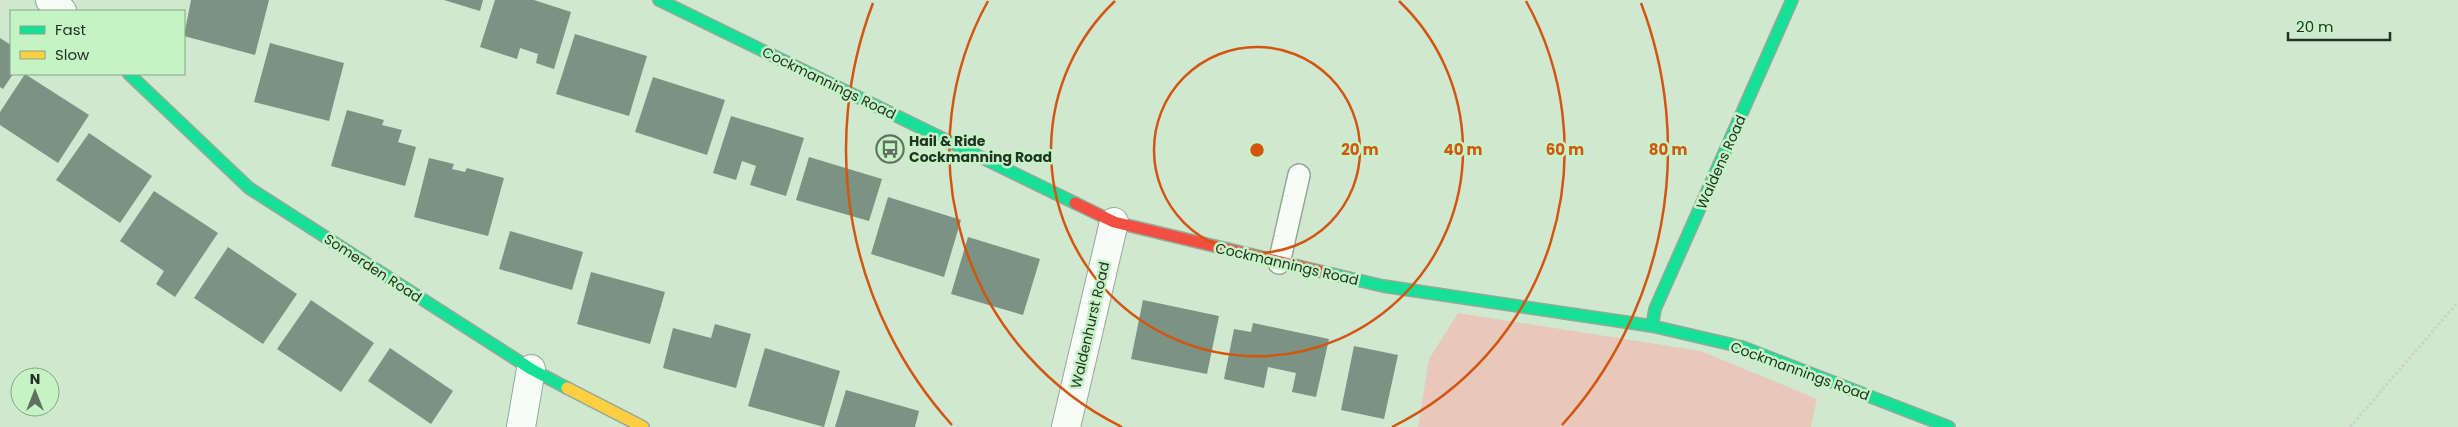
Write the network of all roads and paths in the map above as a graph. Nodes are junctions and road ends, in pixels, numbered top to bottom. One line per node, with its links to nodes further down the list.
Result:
1 (50, 0): 4 (street)
2 (659, 0): 7 (street, Cockmannings Road)
3 (1792, 0): 10 (street, Waldens Road)
4 (61, 10)
5 (130, 75): 11 (street, Somerden Road)
6 (1299, 175): 8 (lane)
7 (1114, 222): 8 (street, Cockmannings Road); 14 (street, Waldenhurst Road)
8 (1279, 263): 10 (street, Cockmannings Road)
9 (2458, 302): 16 (path)
10 (1652, 326): 15 (street, Cockmannings Road)
11 (531, 369): 12 (street); 13 (street, Somerden Road)
12 (521, 427)
13 (643, 427)
14 (1066, 427)
15 (1949, 427)
16 (2350, 427)

